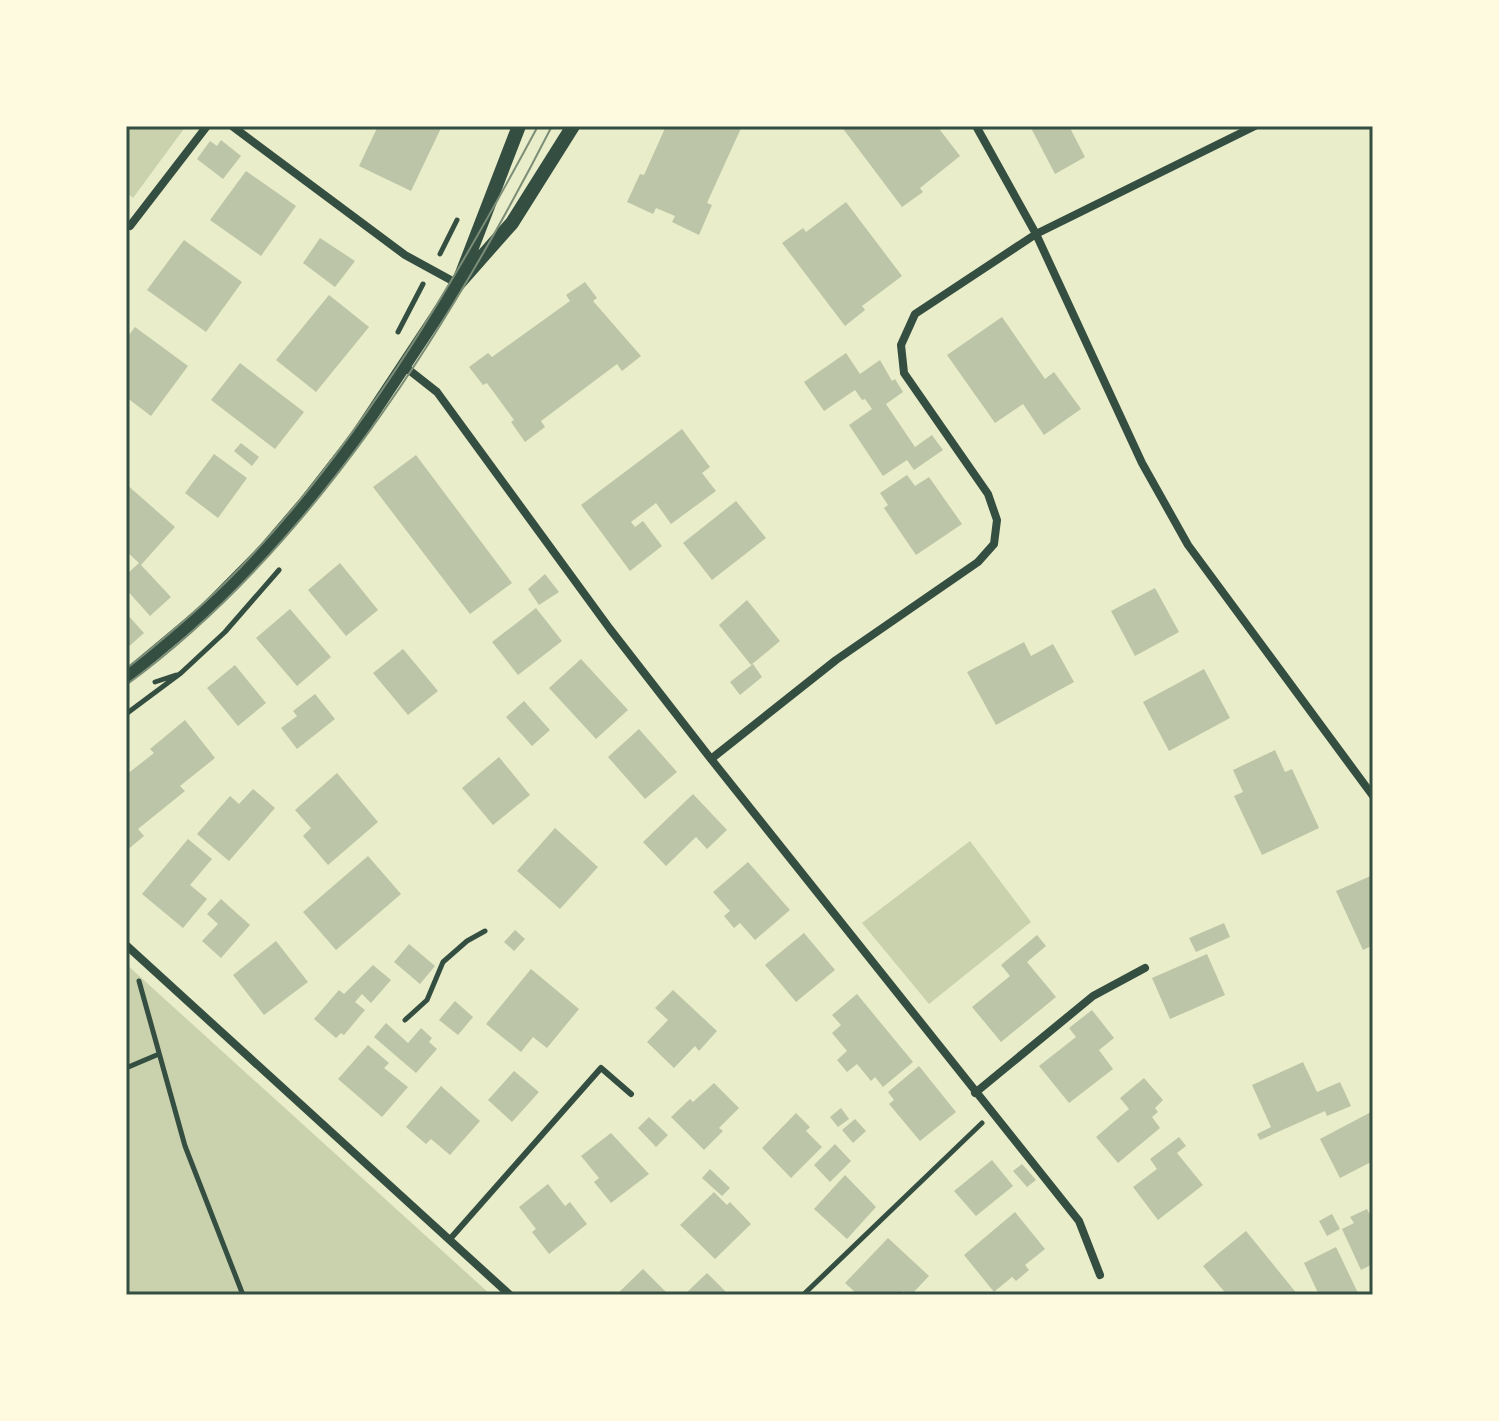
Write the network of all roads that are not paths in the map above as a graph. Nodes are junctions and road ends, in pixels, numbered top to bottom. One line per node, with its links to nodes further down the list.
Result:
1 (207, 126): 7 (street)
2 (232, 126): 9 (street)
3 (519, 126): 9 (street)
4 (573, 126): 9 (street)
5 (976, 126): 8 (street)
6 (1255, 126): 8 (street)
7 (126, 223)
8 (1036, 234): 12 (street); 13 (street)
9 (458, 284): 10 (street)
10 (404, 366): 11 (street); 12 (street)
11 (126, 677)
12 (711, 759): 16 (street)
13 (1373, 796)
14 (126, 945): 18 (street)
15 (1145, 968): 16 (street)
16 (975, 1093): 19 (street)
17 (631, 1094): 18 (lane)
18 (450, 1239): 20 (street)
19 (1100, 1275)
20 (510, 1295)

